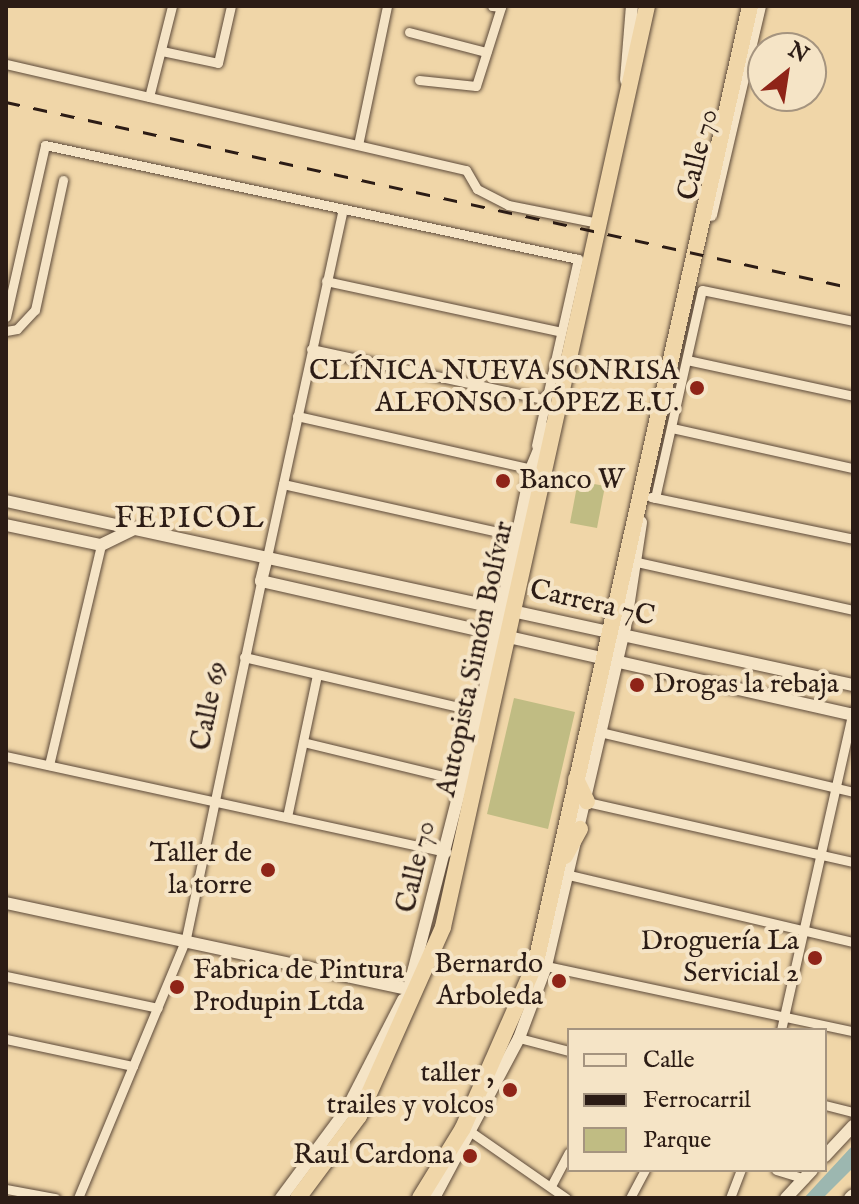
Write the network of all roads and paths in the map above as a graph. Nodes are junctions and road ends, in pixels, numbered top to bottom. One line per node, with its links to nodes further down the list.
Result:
1 (172, 6): 10 (street)
2 (231, 6): 10 (street)
3 (387, 6): 16 (street)
4 (492, 6): 11 (street)
5 (632, 6): 14 (street)
6 (647, 6): 14 (highway, Autopista Simón Bolívar)
7 (750, 6): 21 (highway)
8 (760, 6): 21 (street, Calle 70)
9 (409, 32): 11 (street)
10 (162, 51): 15 (street)
11 (486, 52): 13 (street)
12 (6, 64): 15 (street)
13 (419, 80)
14 (626, 80): 19 (highway, Autopista Simón Bolívar)
15 (149, 97): 16 (street)
16 (358, 145): 19 (street)
17 (63, 180): 24 (street)
18 (343, 209): 20 (street, Calle 69); 22 (street); 25 (street)
19 (598, 223): 29 (highway, Autopista Simón Bolívar)
20 (326, 281): 25 (street); 26 (street, Calle 69)
21 (680, 314): 35 (highway)
22 (6, 317)
23 (853, 321): 27 (street)
24 (6, 331)
25 (561, 332): 29 (street)
26 (311, 349): 29 (street); 30 (street, Calle 69)
27 (687, 360): 28 (street); 31 (street)
28 (853, 396)
29 (552, 402): 33 (highway, Autopista Simón Bolívar)
30 (297, 416): 33 (street); 34 (street, Calle 69)
31 (672, 428): 32 (street); 35 (street)
32 (853, 468)
33 (537, 470): 39 (highway, Autopista Simón Bolívar)
34 (283, 484): 39 (street); 42 (street, Calle 69)
35 (647, 500): 40 (street); 43 (street); 48 (highway)
36 (6, 501): 38 (street, Carrera 7C)
37 (6, 525): 41 (street)
38 (134, 529): 41 (street); 42 (street, Carrera 7C)
39 (523, 538): 45 (highway, Autopista Simón Bolívar)
40 (853, 539)
41 (101, 545): 58 (street)
42 (267, 557): 44 (street, Calle 69); 45 (street, Carrera 7C)
43 (637, 562): 46 (street); 48 (street)
44 (261, 581): 47 (street, Carrera 7C); 49 (street, Calle 69)
45 (508, 610): 47 (highway, Autopista Simón Bolívar); 48 (street, Carrera 7C)
46 (853, 610)
47 (503, 634): 50 (street, Carrera 7C); 53 (street, Calle 70); 65 (highway, Autopista Simón Bolívar)
48 (616, 635): 50 (highway); 52 (street, Carrera 7C)
49 (244, 657): 51 (street); 63 (street, Calle 69)
50 (611, 659): 54 (street, Carrera 7C); 55 (street); 59 (highway)
51 (317, 675): 53 (street); 56 (street)
52 (853, 685)
53 (480, 712): 60 (street, Calle 70)
54 (853, 714): 61 (street)
55 (600, 732): 61 (street); 64 (street)
56 (303, 742): 60 (street); 66 (street)
57 (6, 756): 58 (street)
58 (49, 765): 63 (street)
59 (576, 779): 64 (highway); 72 (highway)
60 (464, 781): 65 (highway); 69 (street, Calle 70)
61 (834, 788): 62 (street); 70 (street)
62 (853, 792)
63 (215, 801): 66 (street); 75 (street, Calle 69)
64 (587, 802): 67 (street); 70 (street)
65 (470, 807): 68 (highway, Autopista Simón Bolívar)
66 (287, 817): 69 (street)
67 (580, 829): 72 (highway)
68 (464, 831): 69 (highway); 103 (highway, Autopista Simón Bolívar)
69 (447, 852): 79 (street, Calle 70)
70 (820, 854): 71 (street); 74 (street)
71 (853, 862)
72 (563, 873): 74 (street); 77 (street); 99 (highway)
73 (6, 903): 75 (street)
74 (803, 930): 76 (street); 81 (street)
75 (186, 938): 79 (street); 80 (street, Calle 69)
76 (853, 942)
77 (546, 966): 81 (street); 84 (street)
78 (6, 976): 80 (street)
79 (408, 989): 102 (street, Calle 70)
80 (158, 1008): 87 (street, Calle 69)
81 (784, 1015): 82 (street); 83 (street)
82 (781, 1028)
83 (853, 1031)
84 (519, 1038): 86 (street); 91 (street)
85 (6, 1039): 87 (street)
86 (567, 1050)
87 (133, 1066): 101 (street, Calle 69)
88 (827, 1106): 89 (street)
89 (853, 1112)
90 (853, 1126): 92 (street)
91 (471, 1132): 97 (street); 99 (street)
92 (827, 1154)
93 (567, 1156): 97 (street)
94 (644, 1172): 105 (street)
95 (740, 1172): 106 (street)
96 (808, 1174): 107 (street)
97 (551, 1186): 104 (street)
98 (6, 1189): 100 (street)
99 (433, 1197)
100 (55, 1198)
101 (78, 1198)
102 (281, 1198)
103 (298, 1198)
104 (566, 1198)
105 (630, 1198)
106 (730, 1198)
107 (786, 1198)

